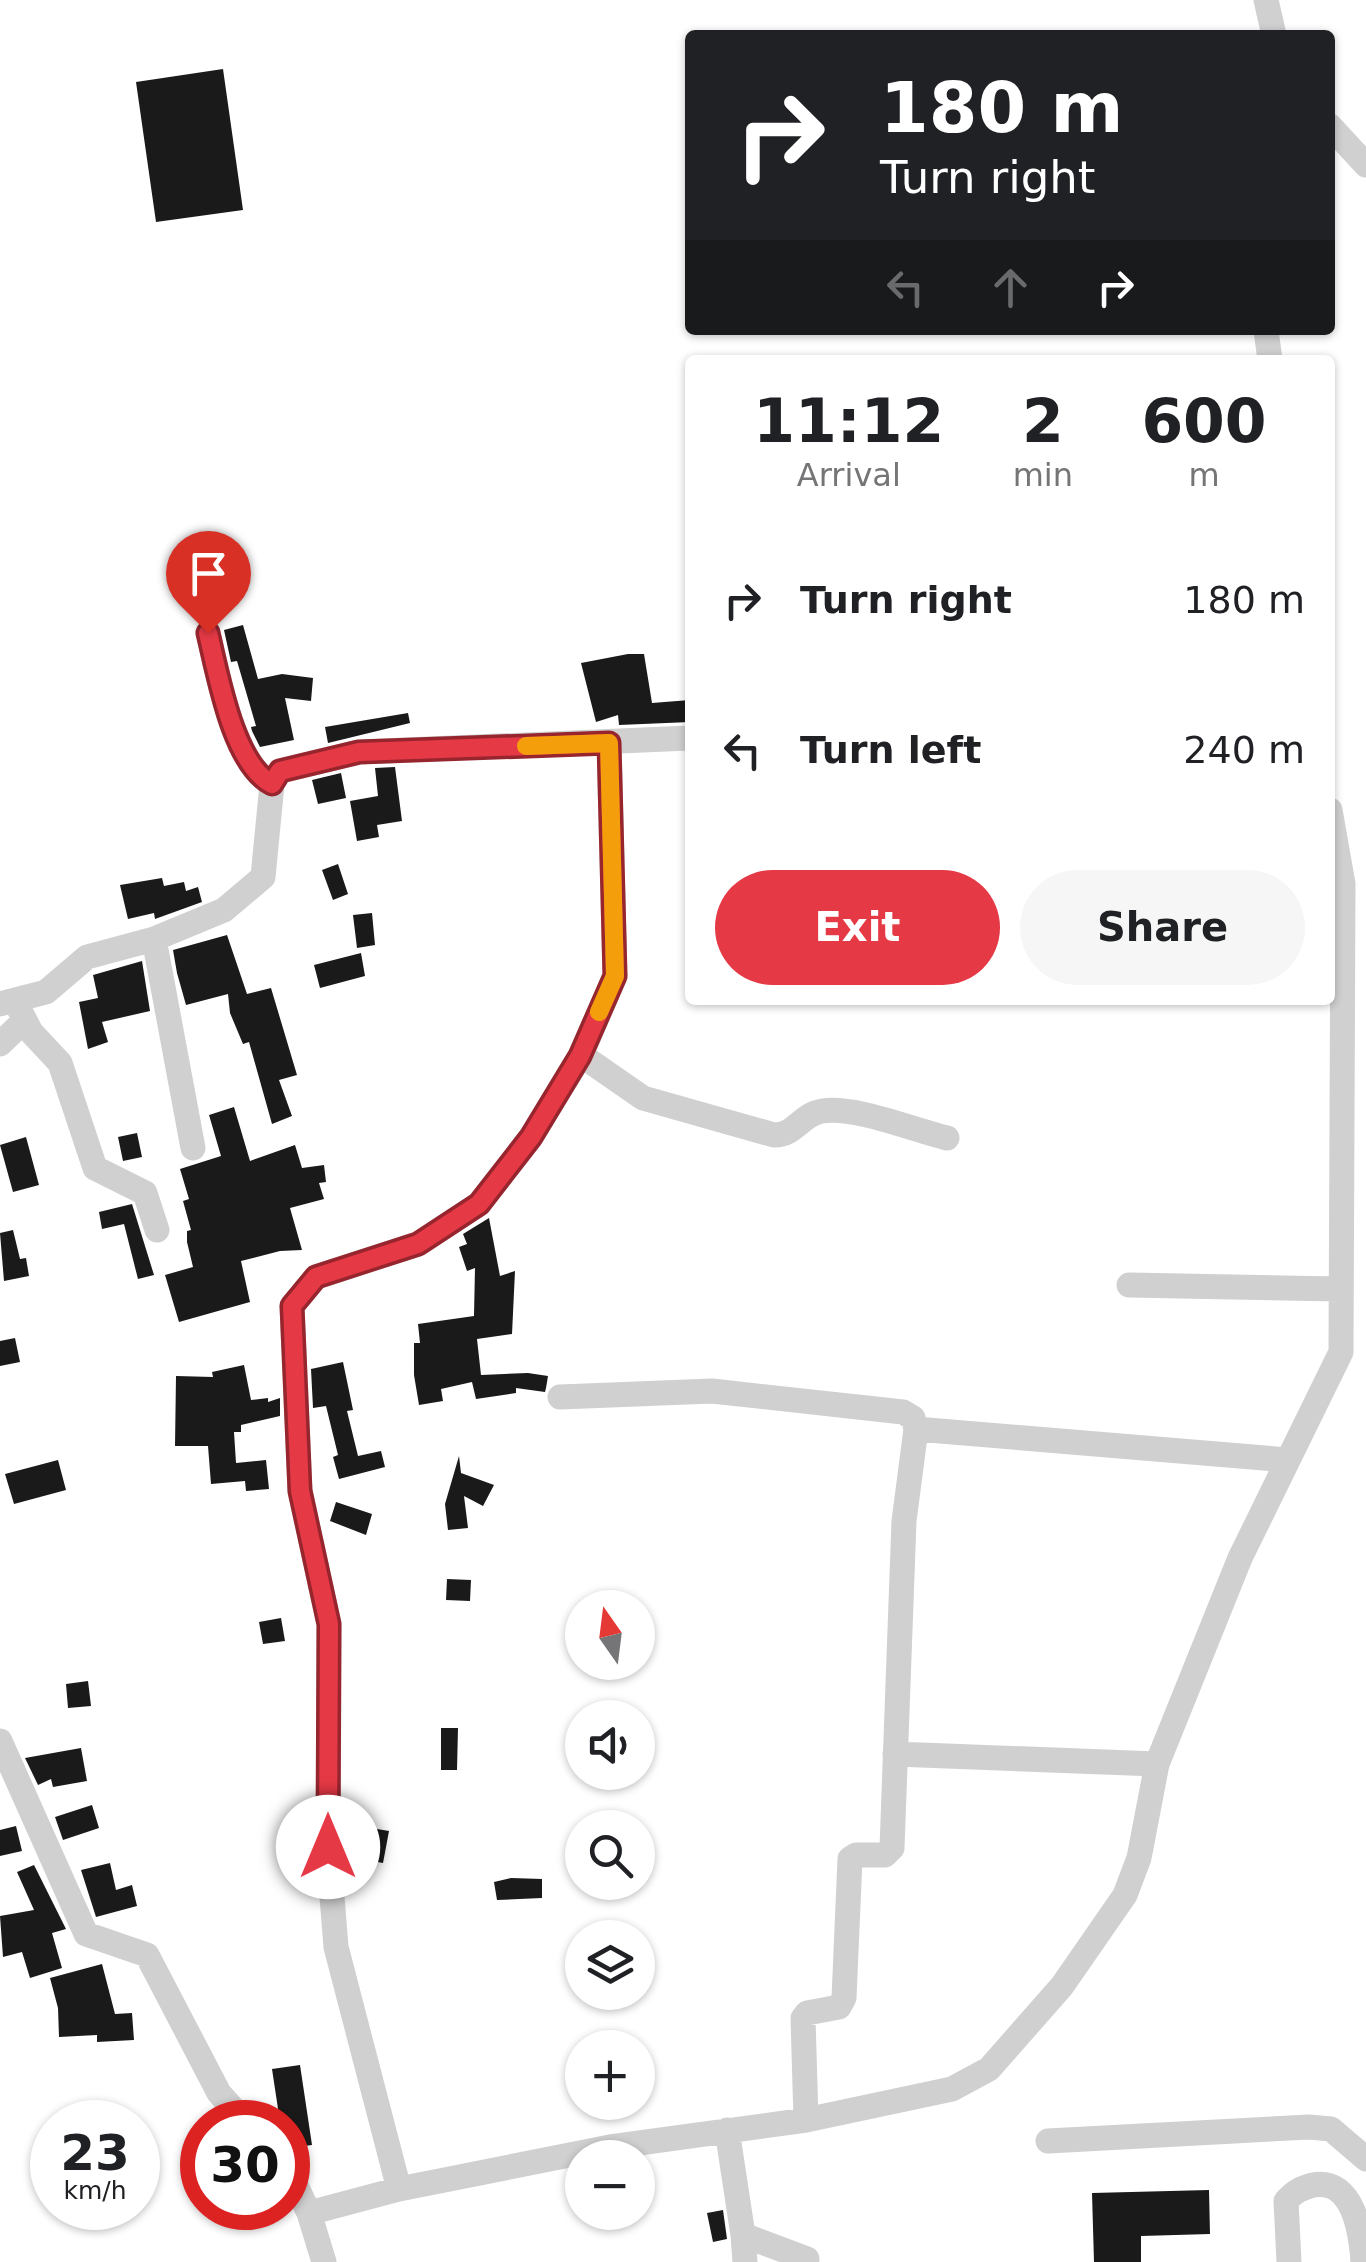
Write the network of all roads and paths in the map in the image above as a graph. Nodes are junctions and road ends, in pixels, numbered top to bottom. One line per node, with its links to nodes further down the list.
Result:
1 (1266, 0): 2 (street)
2 (1273, 30)
3 (1335, 130): 4 (street)
4 (1361, 151)
5 (208, 633): 8 (street)
6 (685, 738): 7 (street)
7 (609, 743): 8 (street); 14 (street)
8 (272, 784): 11 (street)
9 (1335, 826): 10 (street)
10 (1354, 886): 19 (street)
11 (154, 939): 12 (street); 16 (street)
12 (13, 1008): 13 (street); 17 (street)
13 (0, 1044)
14 (580, 1056): 15 (street); 31 (street)
15 (947, 1138)
16 (194, 1148)
17 (157, 1230)
18 (1130, 1285): 19 (street)
19 (1340, 1288): 22 (street)
20 (560, 1397): 21 (street)
21 (916, 1429): 22 (street); 24 (street)
22 (1288, 1460): 25 (street)
23 (0, 1741): 26 (street)
24 (895, 1754): 25 (street); 27 (street)
25 (1157, 1764): 27 (street)
26 (226, 2100)
27 (806, 2120): 28 (street)
28 (727, 2130): 31 (street); 34 (street)
29 (1048, 2141): 30 (street)
30 (1366, 2159)
31 (399, 2188): 32 (street)
32 (310, 2213)
33 (310, 2216): 36 (street)
34 (743, 2234): 35 (street); 37 (street)
35 (807, 2258)
36 (324, 2262)
37 (745, 2262)
38 (1289, 2262): 39 (street)
39 (1363, 2262)

